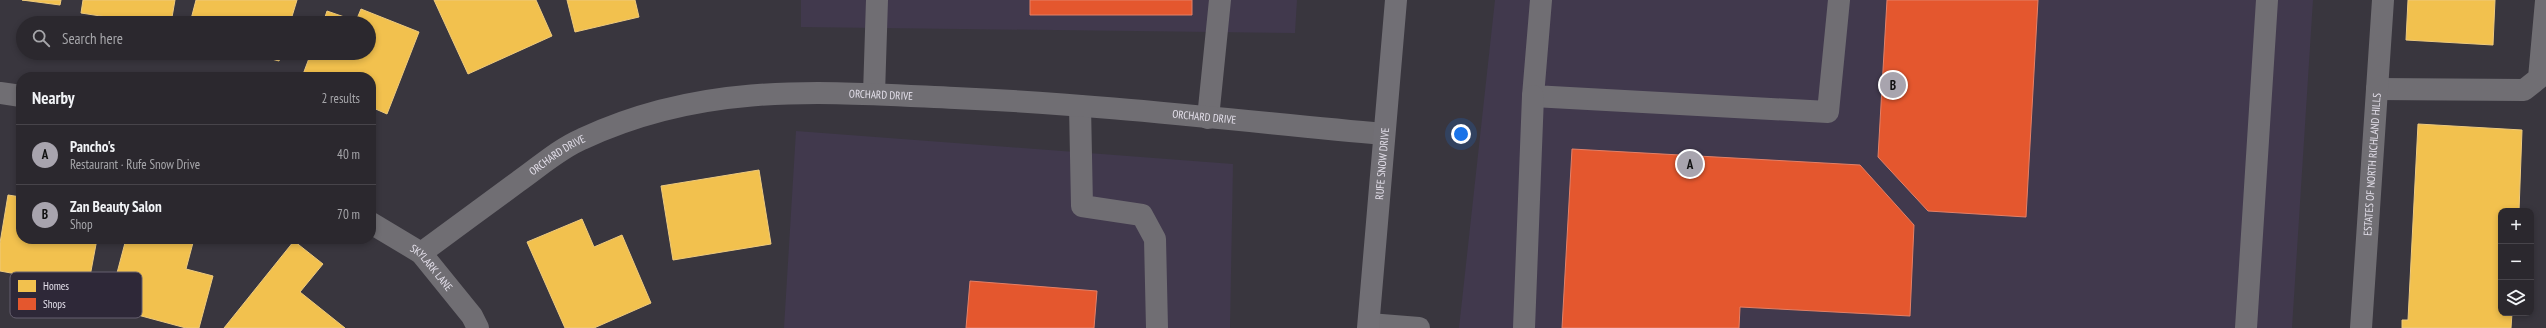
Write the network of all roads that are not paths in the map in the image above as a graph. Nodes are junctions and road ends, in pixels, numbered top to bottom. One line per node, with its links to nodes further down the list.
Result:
1 (877, 0): 11 (street)
2 (1220, 0): 15 (street)
3 (1396, 0): 16 (main road, RUFE SNOW DRIVE)
4 (1541, 0): 13 (street)
5 (1839, 0): 13 (street)
6 (2266, 0): 24 (street)
7 (2383, 0): 9 (street, ESTATES OF NORTH RICHLAND HILLS)
8 (2546, 1): 9 (street)
9 (2377, 89): 25 (street, ESTATES OF NORTH RICHLAND HILLS)
10 (0, 93): 12 (street)
11 (874, 94): 14 (street, ORCHARD DRIVE); 18 (street, ORCHARD DRIVE)
12 (16, 95)
13 (1533, 96): 23 (street)
14 (1080, 106): 15 (street, ORCHARD DRIVE); 21 (street)
15 (1208, 118): 16 (street, ORCHARD DRIVE)
16 (1383, 134): 19 (main road, RUFE SNOW DRIVE)
17 (376, 225): 18 (street, SKYLARK LANE)
18 (421, 253): 20 (street, SKYLARK LANE)
19 (1369, 326): 22 (street)
20 (478, 328)
21 (1156, 328)
22 (1420, 328)
23 (1524, 328)
24 (2246, 328)
25 (2361, 328)

